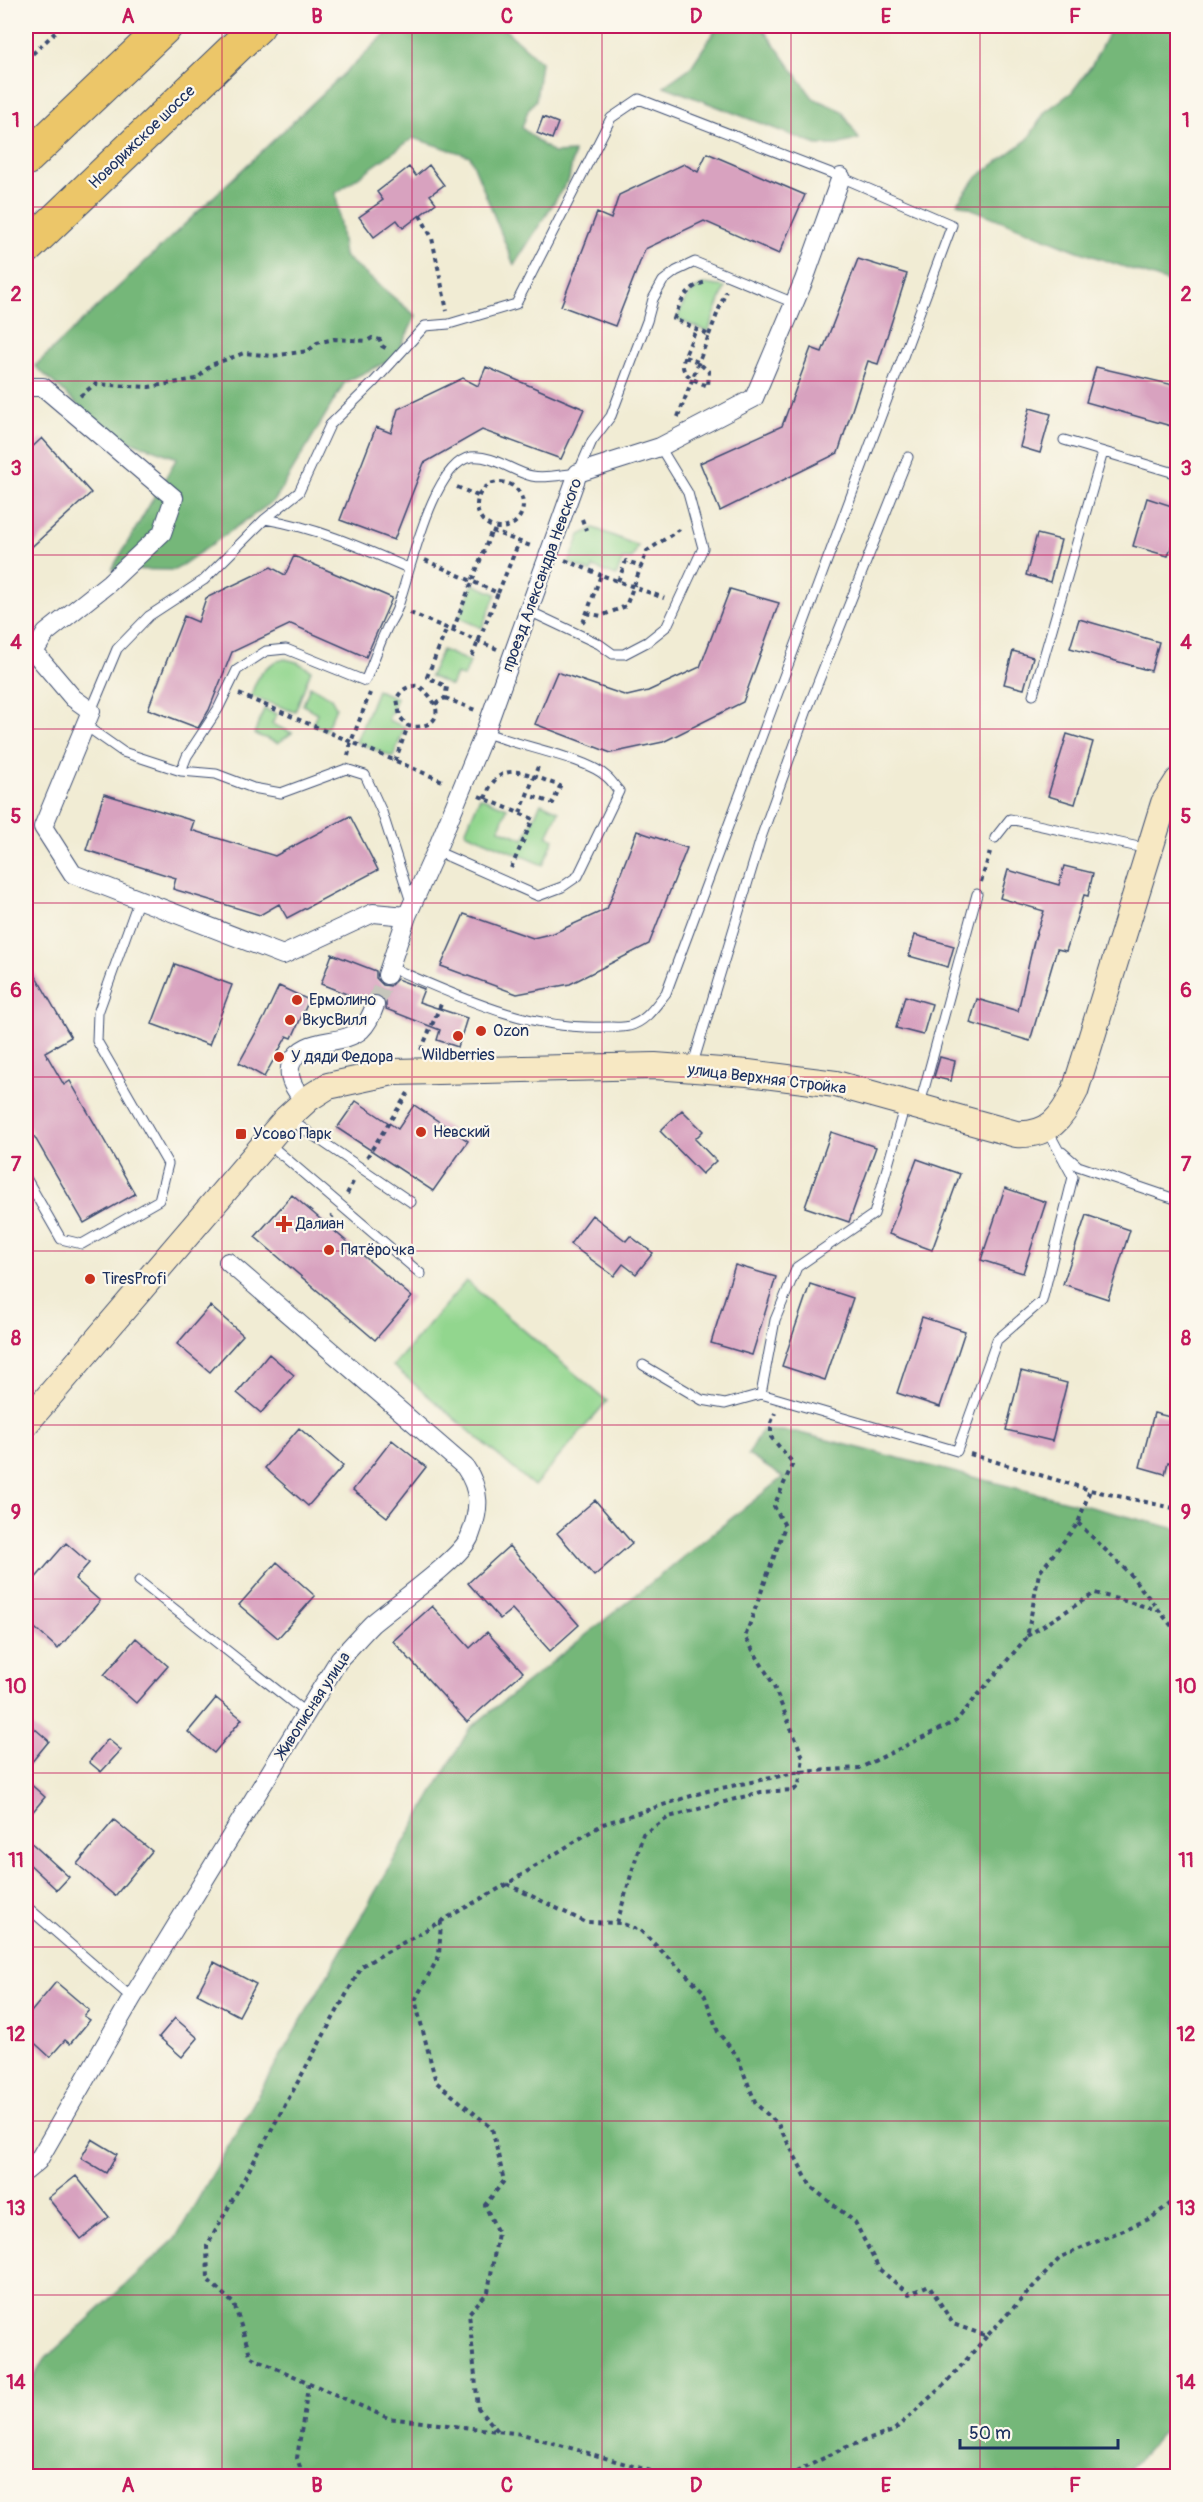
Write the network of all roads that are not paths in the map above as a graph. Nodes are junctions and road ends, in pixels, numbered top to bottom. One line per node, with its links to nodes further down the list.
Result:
1 (166, 26): 3 (highway)
2 (258, 26): 5 (highway, Новорижское шоссе)
3 (26, 159)
4 (841, 177): 6 (street, проезд Александра Невского); 14 (lane); 28 (lane)
5 (26, 248)
6 (794, 303): 9 (street, проезд Александра Невского); 12 (lane)
7 (26, 387): 18 (street)
8 (1064, 440): 10 (lane)
9 (660, 447): 12 (street, проезд Александра Невского); 16 (lane)
10 (1103, 452): 13 (lane); 17 (lane)
11 (908, 457): 30 (lane)
12 (578, 473): 15 (lane); 16 (street, проезд Александра Невского)
13 (1178, 474)
14 (266, 519): 15 (lane); 18 (lane)
15 (408, 568): 20 (lane)
16 (529, 611): 19 (street, проезд Александра Невского)
17 (1033, 695)
18 (88, 718): 20 (lane); 26 (street)
19 (487, 724): 24 (street, проезд Александра Невского); 24 (lane)
20 (181, 771): 27 (lane)
21 (1178, 782): 23 (street)
22 (995, 838): 23 (lane)
23 (1150, 849): 33 (street)
24 (436, 851): 27 (street, проезд Александра Невского)
25 (977, 894): 31 (lane)
26 (139, 899): 27 (street); 35 (lane)
27 (410, 910): 28 (street, проезд Александра Невского)
28 (388, 971)
29 (375, 1005): 32 (street)
30 (691, 1069): 31 (street, улица Верхняя Стройка); 32 (street, улица Верхняя Стройка)
31 (912, 1105): 33 (street, улица Верхняя Стройка); 41 (lane)
32 (296, 1110): 34 (street, улица Верхняя Стройка); 37 (lane)
33 (1052, 1139): 36 (lane); 41 (lane)
34 (267, 1142): 39 (lane); 42 (street, улица Верхняя Стройка)
35 (26, 1178)
36 (1178, 1200)
37 (411, 1202)
38 (228, 1262): 44 (street, Живописная улица)
39 (421, 1274)
40 (643, 1365): 41 (lane)
41 (761, 1394)
42 (26, 1423)
43 (139, 1581): 44 (lane)
44 (306, 1713): 46 (street, Живописная улица)
45 (26, 1906): 46 (lane)
46 (132, 1998): 47 (street, Живописная улица)
47 (26, 2171)

